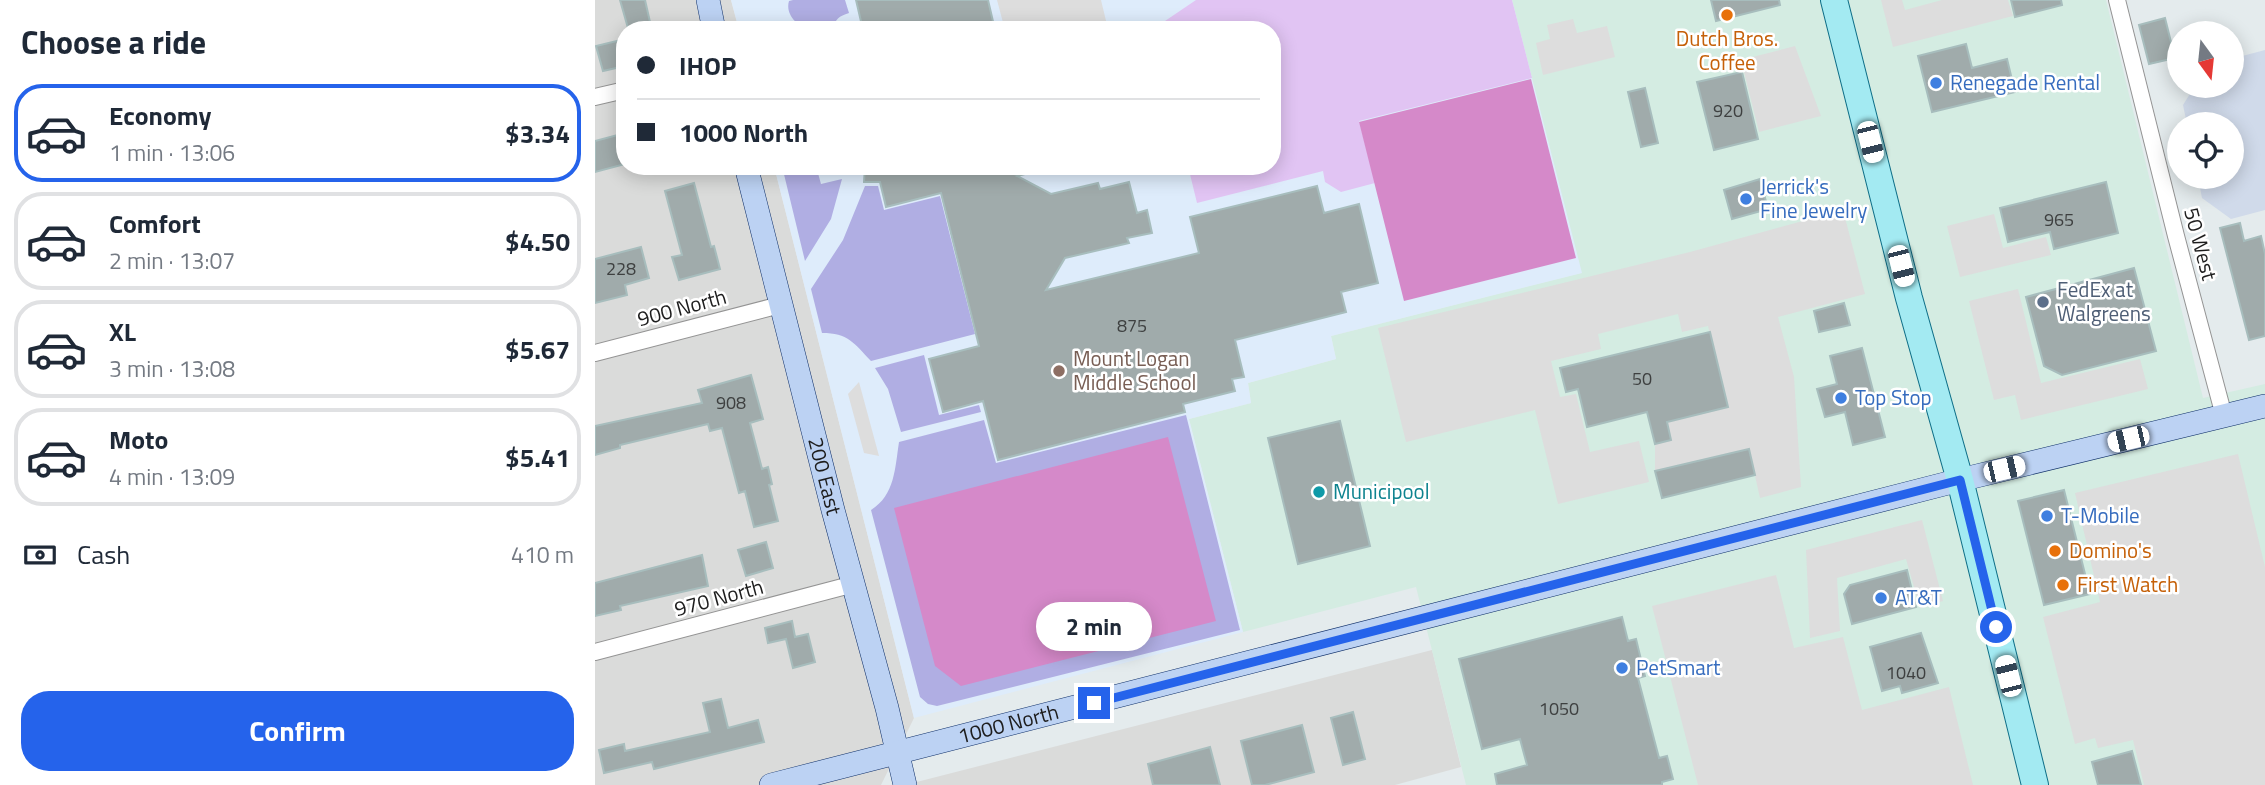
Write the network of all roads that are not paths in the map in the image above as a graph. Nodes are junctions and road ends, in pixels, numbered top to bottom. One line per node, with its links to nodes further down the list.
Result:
1 (708, 0): 4 (street)
2 (1834, 0): 12 (main road)
3 (2117, 0): 11 (street, 50 West)
4 (712, 21)
5 (616, 92): 6 (street)
6 (595, 97)
7 (749, 175): 8 (street, 200 East)
8 (780, 305): 9 (street, 900 North); 13 (street, 200 East)
9 (595, 353)
10 (2265, 406): 11 (street, 1000 North)
11 (2224, 416): 12 (street, 1000 North)
12 (1960, 480): 15 (street, 1000 North); 18 (main road)
13 (853, 584): 14 (street, 970 North); 15 (street, 200 East)
14 (595, 652)
15 (898, 753): 16 (street, 1000 North); 17 (street, 200 East)
16 (771, 785)
17 (905, 785)
18 (2035, 785)

